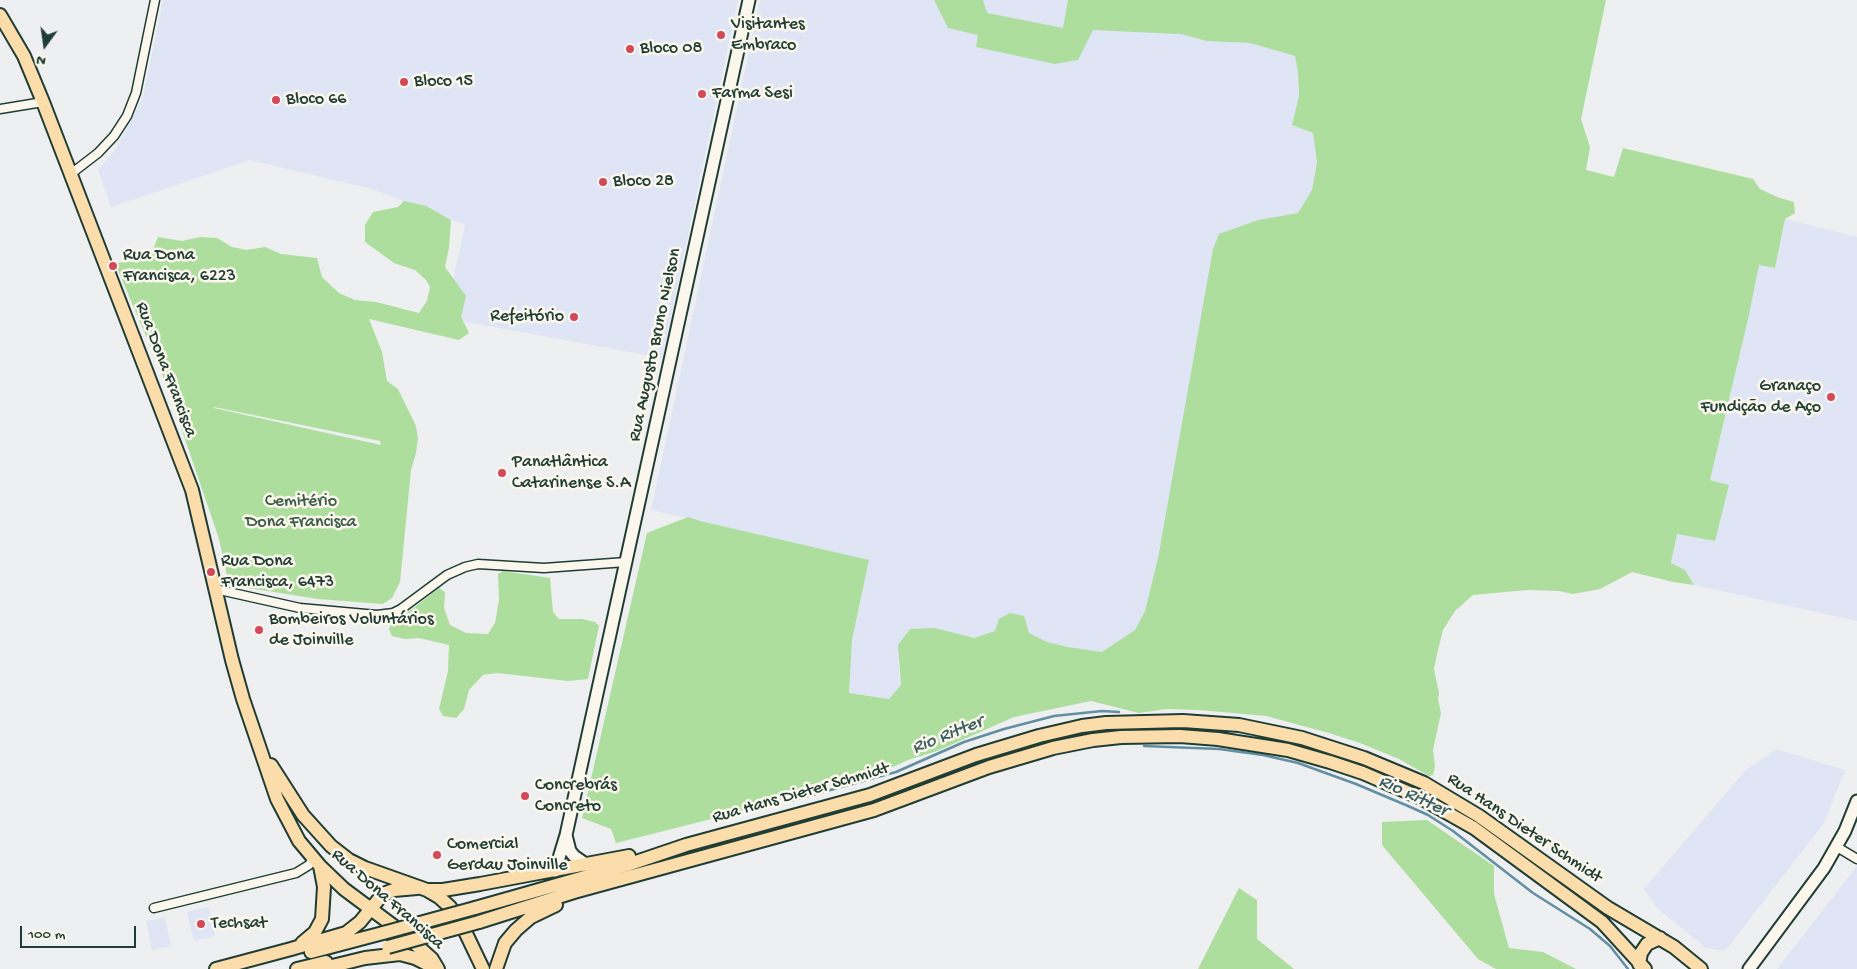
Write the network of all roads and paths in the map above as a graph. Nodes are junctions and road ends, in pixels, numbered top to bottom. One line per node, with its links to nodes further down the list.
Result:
1 (155, 0): 6 (street)
2 (749, 0): 7 (main road, Rua Augusto Bruno Nielson)
3 (0, 15): 4 (main road, Rua Dona Francisca)
4 (43, 102): 5 (street); 6 (main road, Rua Dona Francisca)
5 (0, 109)
6 (72, 173): 8 (main road, Rua Dona Francisca)
7 (626, 562): 8 (street); 11 (main road, Rua Augusto Bruno Nielson)
8 (215, 589): 9 (main road, Rua Dona Francisca)
9 (262, 750): 13 (main road, Rua Dona Francisca); 17 (main road, Rua Dona Francisca)
10 (1857, 801): 14 (main road)
11 (566, 835): 18 (main road); 19 (main road, Rua Augusto Bruno Nielson)
12 (686, 845): 18 (main road); 23 (main road, Rua Hans Dieter Schmidt); 28 (main road, Rua Hans Dieter Schmidt, bridge)
13 (331, 846): 17 (main road); 20 (main road, Rua Dona Francisca)
14 (1837, 847): 15 (street); 34 (main road)
15 (1857, 859)
16 (689, 860): 26 (main road, Rua Hans Dieter Schmidt); 29 (main road, Rua Hans Dieter Schmidt, bridge); 32 (main road)
17 (316, 862): 21 (street); 22 (main road, Rua Dona Francisca); 24 (main road)
18 (587, 865): 19 (main road)
19 (555, 871): 20 (main road)
20 (423, 888): 22 (main road); 31 (main road, Rua Dona Francisca)
21 (154, 908)
22 (372, 910): 24 (main road); 25 (main road, Rua Dona Francisca)
23 (1660, 938): 26 (main road); 33 (main road, Rua Hans Dieter Schmidt)
24 (292, 949): 27 (main road)
25 (434, 966): 30 (main road)
26 (1642, 966)
27 (216, 969)
28 (244, 969)
29 (297, 969)
30 (320, 969)
31 (483, 969)
32 (496, 969)
33 (1701, 969)
34 (1749, 969)

